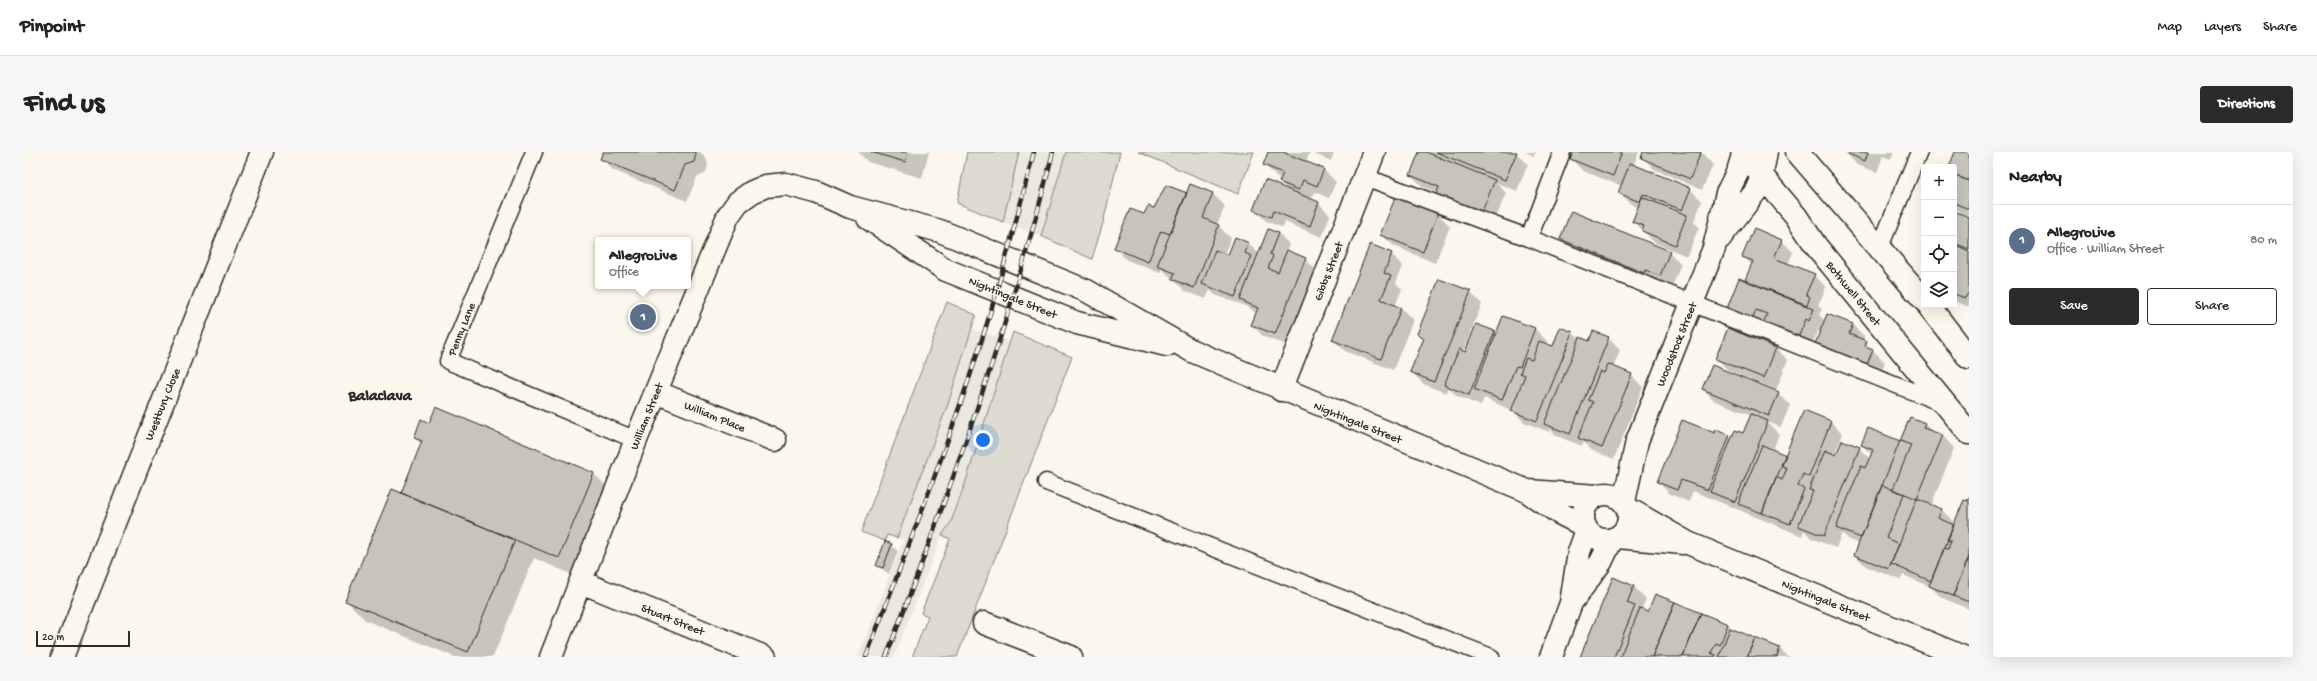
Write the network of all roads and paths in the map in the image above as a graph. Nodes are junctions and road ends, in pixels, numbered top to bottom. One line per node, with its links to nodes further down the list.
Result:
1 (262, 152): 38 (street, Westbury Close)
2 (534, 152): 25 (lane, Penny Lane)
3 (1374, 152): 10 (street, Gibbs Street)
4 (1562, 152): 13 (lane)
5 (1766, 152): 9 (street, Woodstock Street)
6 (1797, 152): 14 (street)
7 (1919, 152): 14 (lane)
8 (1743, 153): 9 (street, Bothwell Street); 15 (street, Woodstock Street)
9 (1762, 176): 15 (street, Woodstock Street); 23 (street, Bothwell Street)
10 (1365, 177): 13 (lane); 21 (street, Gibbs Street)
11 (759, 188): 12 (street, Nightingale Street); 22 (street, William Street)
12 (850, 207): 19 (street, Nightingale Street); 19 (street, Nightingale Street)
13 (1529, 238): 17 (lane)
14 (1880, 247): 16 (street)
15 (1714, 248): 17 (street, Woodstock Street)
16 (1921, 296)
17 (1693, 304): 23 (lane); 27 (street, Woodstock Street)
18 (1930, 308): 20 (street)
19 (1192, 351): 21 (street, Nightingale Street)
20 (1969, 358)
21 (1281, 390): 29 (street, Nightingale Street)
22 (656, 392): 25 (street, William Street); 26 (street, William Place)
23 (1946, 405): 24 (street, Bothwell Street)
24 (1968, 429)
25 (636, 440): 35 (street, William Street)
26 (775, 440)
27 (1637, 441): 30 (street, Woodstock Street); 31 (street, Woodstock Street)
28 (1046, 482): 42 (lane)
29 (1525, 490): 30 (street, Nightingale Street); 32 (street, Nightingale Street)
30 (1600, 495): 31 (street); 32 (street)
31 (1625, 505): 33 (street); 34 (street, Nightingale Street)
32 (1586, 528): 33 (street); 36 (street)
33 (1614, 538): 34 (street, Nightingale Street); 36 (street)
34 (1688, 543): 44 (street, Nightingale Street)
35 (580, 582): 39 (street, William Street); 40 (street, Stuart Street)
36 (1571, 603): 43 (street)
37 (984, 623): 41 (street)
38 (62, 657)
39 (550, 657)
40 (765, 657)
41 (1071, 657)
42 (1491, 657)
43 (1551, 657)
44 (1964, 657)

